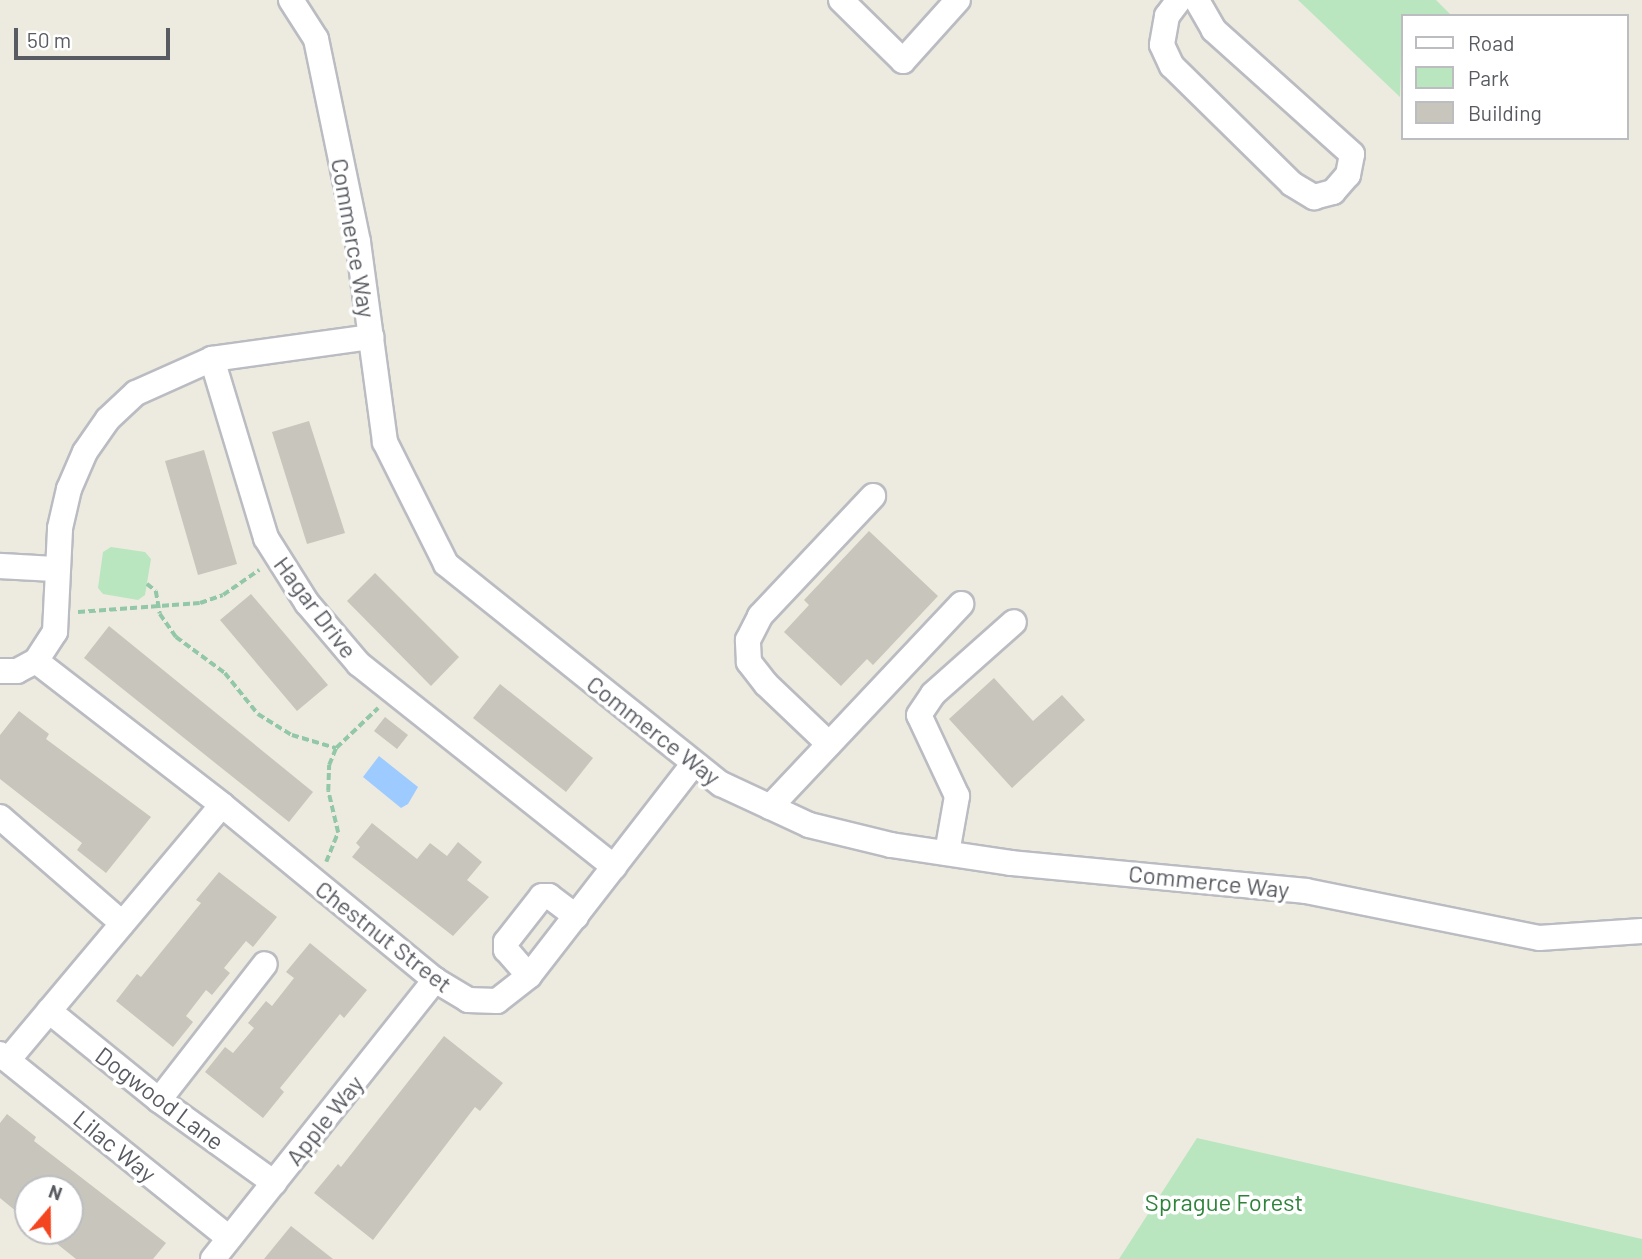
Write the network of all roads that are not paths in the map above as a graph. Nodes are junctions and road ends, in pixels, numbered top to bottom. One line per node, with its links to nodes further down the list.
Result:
1 (291, 0): 6 (street, Commerce Way)
2 (841, 0): 3 (street)
3 (958, 0)
4 (1180, 0): 5 (street)
5 (1197, 0)
6 (371, 338): 7 (street); 16 (street, Commerce Way)
7 (212, 359): 10 (street); 21 (street, Hagar Drive)
8 (873, 496): 15 (street)
9 (0, 566): 10 (street)
10 (56, 569): 13 (street)
11 (961, 604): 15 (street)
12 (1014, 622): 20 (street)
13 (36, 661): 14 (street); 17 (street, Chestnut Street)
14 (0, 671)
15 (829, 744): 18 (street)
16 (694, 763): 18 (street, Commerce Way); 21 (street, Chestnut Street)
17 (222, 805): 23 (street); 27 (street, Chestnut Street)
18 (770, 807): 20 (street, Commerce Way)
19 (0, 817): 23 (street)
20 (947, 853): 24 (street, Commerce Way)
21 (614, 867): 22 (street, Chestnut Street)
22 (576, 916): 26 (street, Chestnut Street); 26 (street)
23 (122, 923): 28 (street)
24 (1642, 930)
25 (265, 964): 30 (street)
26 (529, 976): 27 (street, Chestnut Street)
27 (435, 980): 31 (street, Apple Way)
28 (49, 1011): 29 (street); 30 (street, Dogwood Lane)
29 (4, 1057): 32 (street, Lilac Way)
30 (159, 1100): 31 (street, Dogwood Lane)
31 (274, 1182): 32 (street, Apple Way)
32 (229, 1238): 33 (street, Apple Way)
33 (213, 1259)

